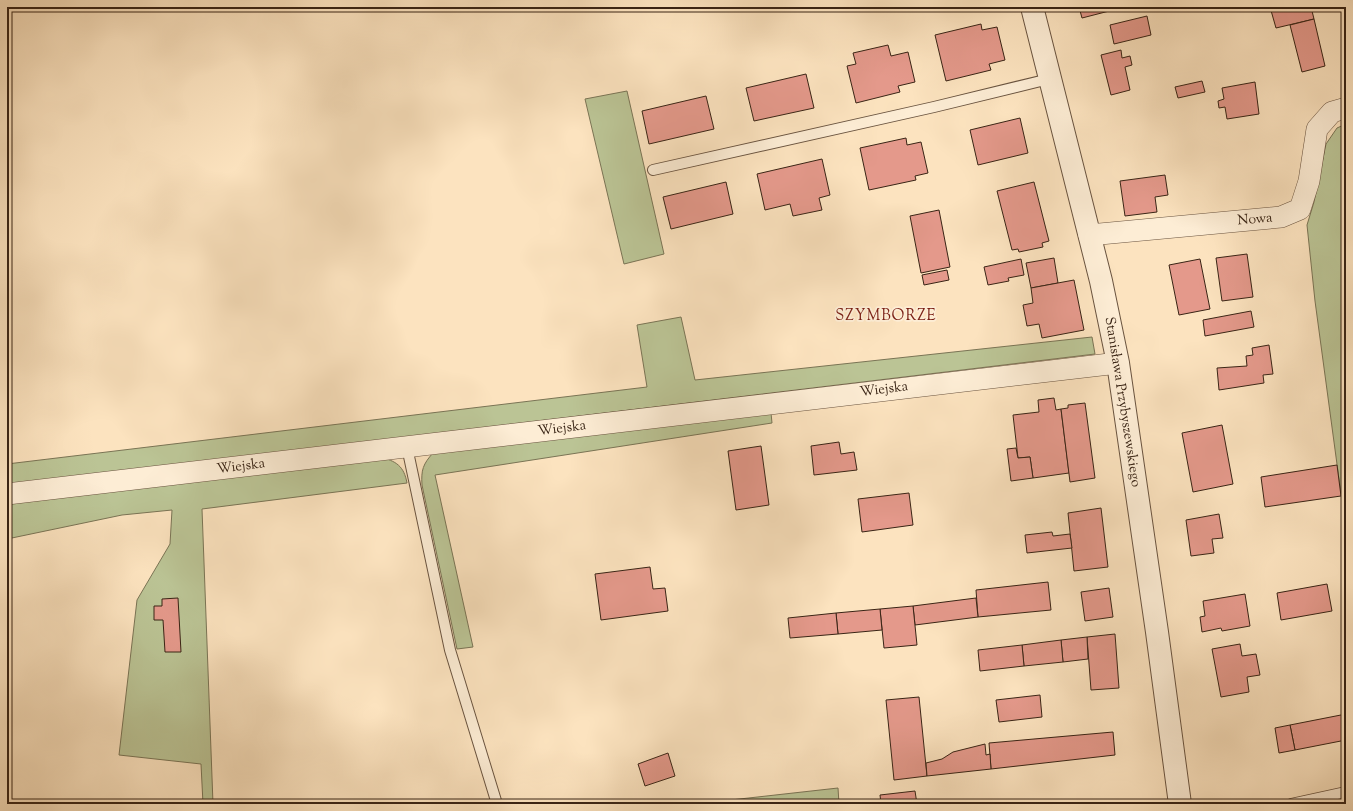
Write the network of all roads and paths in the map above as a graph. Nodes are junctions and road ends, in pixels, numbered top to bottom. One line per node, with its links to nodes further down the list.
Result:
1 (1032, 7): 2 (street, Stanisława Przybyszewskiego)
2 (1049, 79): 4 (lane); 5 (street, Stanisława Przybyszewskiego)
3 (1346, 108): 5 (street, Nowa)
4 (653, 170)
5 (1089, 235): 6 (street, Stanisława Przybyszewskiego)
6 (1118, 363): 7 (street, Wiejska); 11 (street, Stanisława Przybyszewskiego)
7 (407, 447): 8 (street, Wiejska); 10 (lane)
8 (7, 494)
9 (1346, 792): 12 (lane)
10 (497, 804)
11 (1180, 804)
12 (1291, 804)

